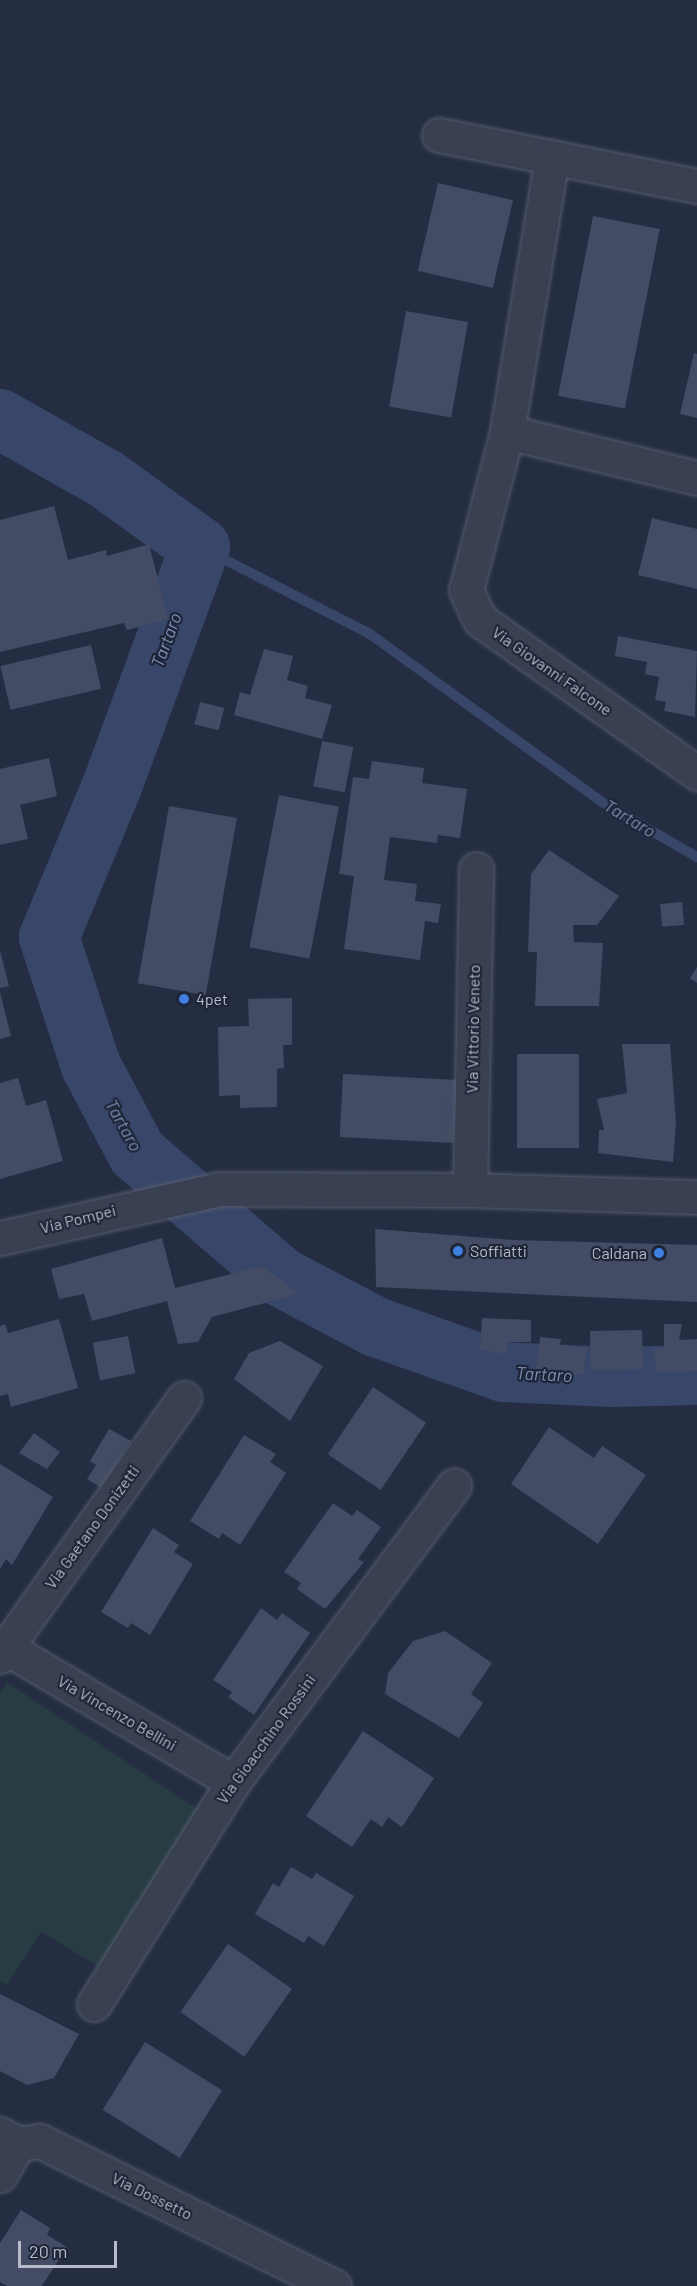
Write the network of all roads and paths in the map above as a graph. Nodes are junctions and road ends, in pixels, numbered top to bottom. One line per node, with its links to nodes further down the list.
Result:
1 (439, 135): 2 (street)
2 (552, 158): 3 (street); 4 (street, Via Giovanni Falcone)
3 (697, 186)
4 (507, 432): 5 (street); 6 (street, Via Giovanni Falcone)
5 (697, 478)
6 (697, 773)
7 (476, 869): 8 (street, Via Vittorio Veneto)
8 (470, 1190): 9 (street); 10 (street, Via Pompei)
9 (697, 1197)
10 (0, 1238)
11 (184, 1398): 13 (street, Via Gaetano Donizetti)
12 (454, 1485): 14 (street, Via Gioacchino Rossini)
13 (2, 1649): 14 (street, Via Vincenzo Bellini)
14 (233, 1782): 15 (street, Via Gioacchino Rossini)
15 (94, 2004)
16 (9, 2139): 17 (street); 18 (street, Via Dossetto)
17 (0, 2175)
18 (334, 2286)

